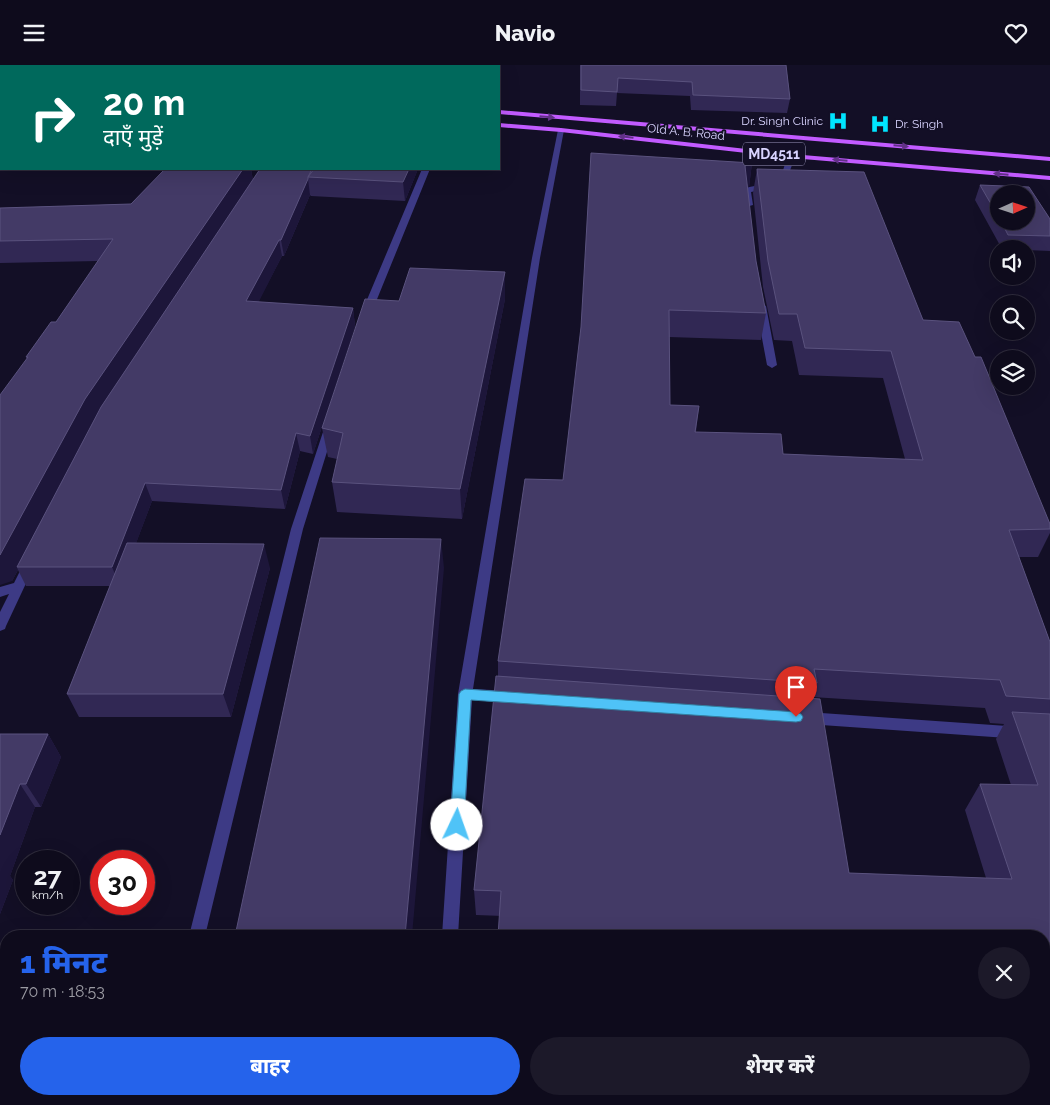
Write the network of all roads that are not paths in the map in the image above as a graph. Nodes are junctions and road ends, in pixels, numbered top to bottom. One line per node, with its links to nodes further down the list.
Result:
1 (500, 112): 5 (main road, Old A. B. Road / MD4511, one-way to 5)
2 (500, 125): 3 (main road, Old A. B. Road / MD4511)
3 (561, 130): 4 (main road, Old A. B. Road / MD4511, one-way to 3); 17 (street)
4 (791, 156): 7 (main road, Old A. B. Road / MD4511, one-way to 4); 8 (street)
5 (1050, 159)
6 (426, 170): 10 (street)
7 (1050, 178)
8 (750, 219)
9 (759, 297): 11 (street)
10 (363, 324)
11 (772, 365)
12 (333, 417): 21 (street)
13 (35, 552): 14 (street)
14 (18, 586): 15 (street); 16 (street)
15 (0, 592)
16 (0, 626)
17 (465, 694): 18 (street); 22 (street)
18 (524, 698)
19 (792, 717): 20 (street)
20 (1050, 735)
21 (198, 930)
22 (450, 930)

